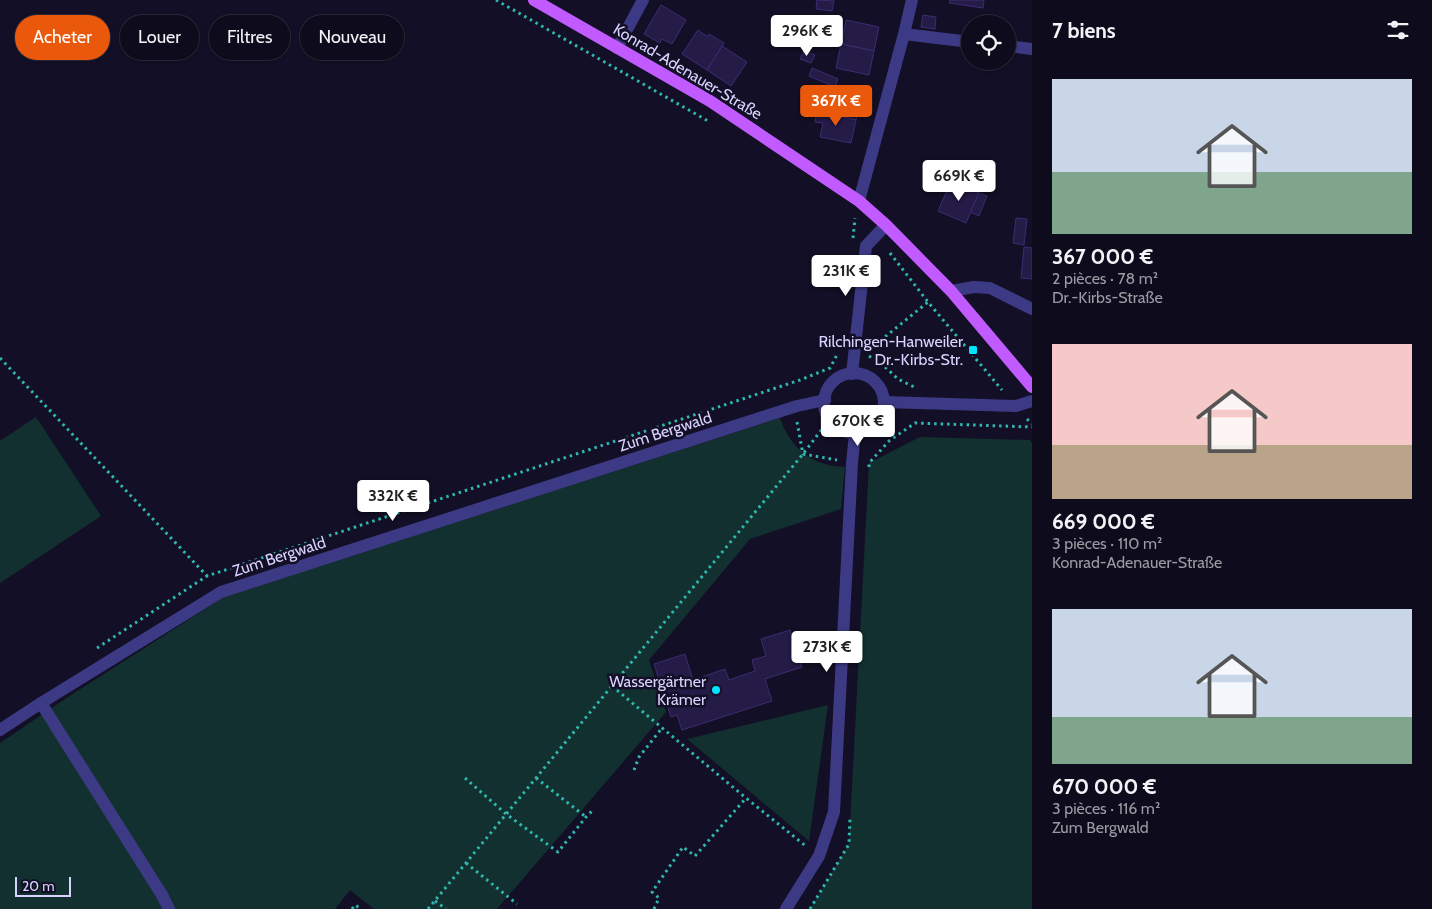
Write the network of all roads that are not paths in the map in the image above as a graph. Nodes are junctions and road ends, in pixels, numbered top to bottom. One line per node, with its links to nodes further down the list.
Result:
1 (534, 0): 7 (main road, Konrad-Adenauer-Straße)
2 (644, 0): 7 (street)
3 (912, 0): 4 (street)
4 (904, 34): 5 (street); 9 (street)
5 (961, 41)
6 (1016, 47): 8 (street)
7 (617, 48): 9 (main road, Konrad-Adenauer-Straße)
8 (1032, 49)
9 (859, 201): 10 (main road, Konrad-Adenauer-Straße)
10 (886, 225): 11 (main road, Konrad-Adenauer-Straße); 13 (street)
11 (951, 291): 12 (street); 14 (main road, Konrad-Adenauer-Straße)
12 (1032, 309)
13 (852, 374): 15 (street); 17 (street)
14 (1032, 387)
15 (824, 400): 18 (street); 19 (street, Zum Bergwald)
16 (1032, 401): 17 (street)
17 (884, 402): 18 (street)
18 (855, 434): 22 (street)
19 (41, 703): 20 (street, Zum Bergwald); 21 (street)
20 (0, 730)
21 (169, 909)
22 (786, 909)

